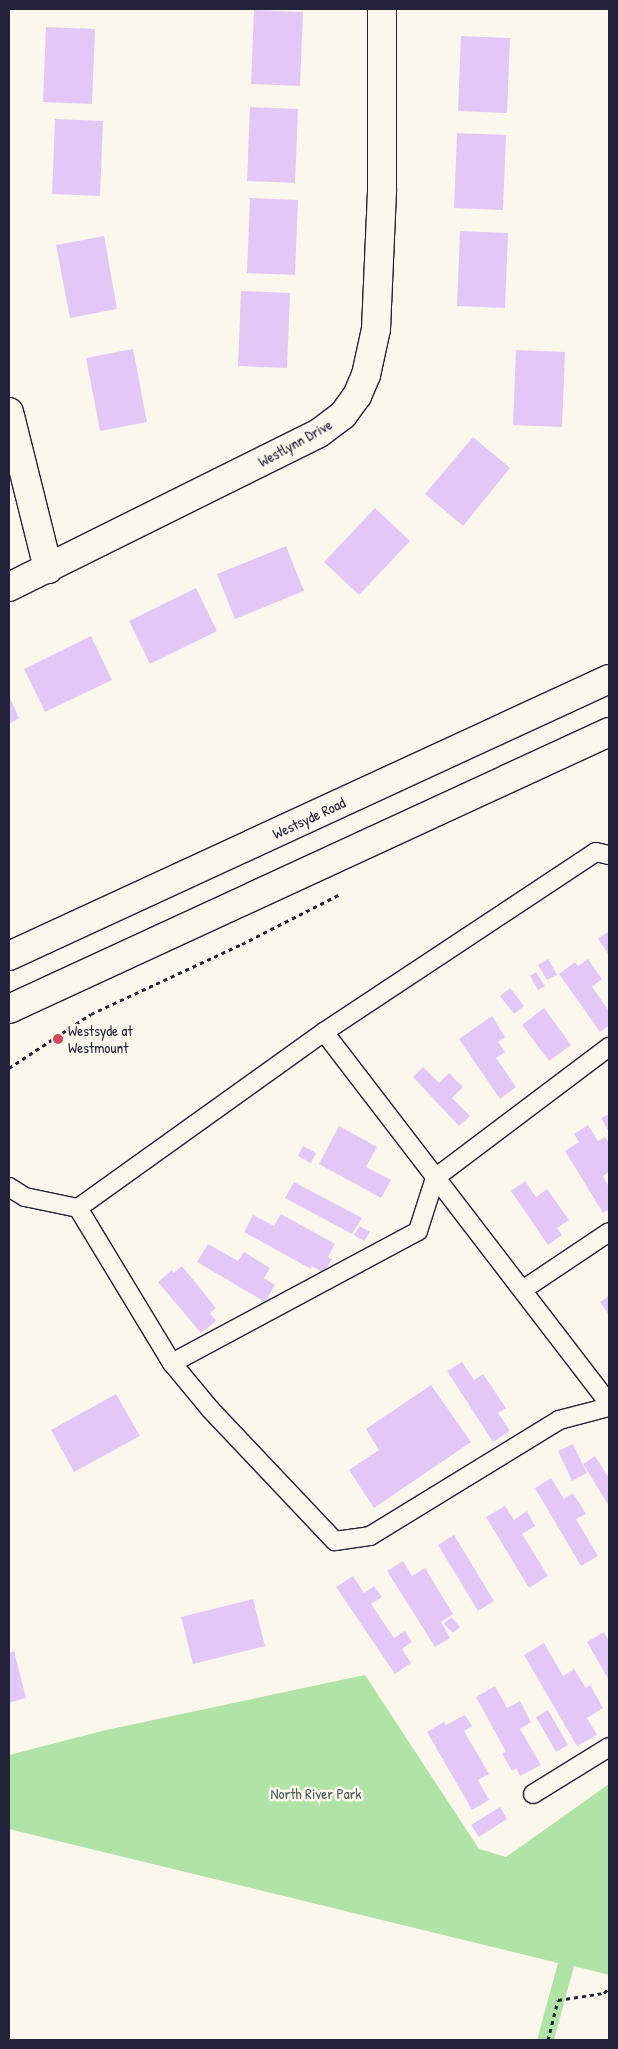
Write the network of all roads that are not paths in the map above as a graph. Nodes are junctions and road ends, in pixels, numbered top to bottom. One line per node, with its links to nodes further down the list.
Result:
1 (382, 9): 3 (main road, Westlynn Drive)
2 (9, 412): 3 (main road)
3 (48, 569): 4 (main road, Westlynn Drive)
4 (9, 587)
5 (609, 679): 8 (main road, Westsyde Road)
6 (609, 732): 9 (main road)
7 (609, 855): 10 (lane)
8 (9, 956)
9 (9, 1009)
10 (324, 1032): 12 (lane); 14 (lane)
11 (609, 1047): 12 (lane)
12 (435, 1178): 16 (lane); 17 (lane)
13 (9, 1187): 14 (lane)
14 (78, 1208): 17 (lane)
15 (609, 1232): 16 (lane)
16 (524, 1289): 18 (lane)
17 (172, 1363): 18 (lane)
18 (609, 1405)
19 (609, 1747): 20 (lane)
20 (533, 1794)

